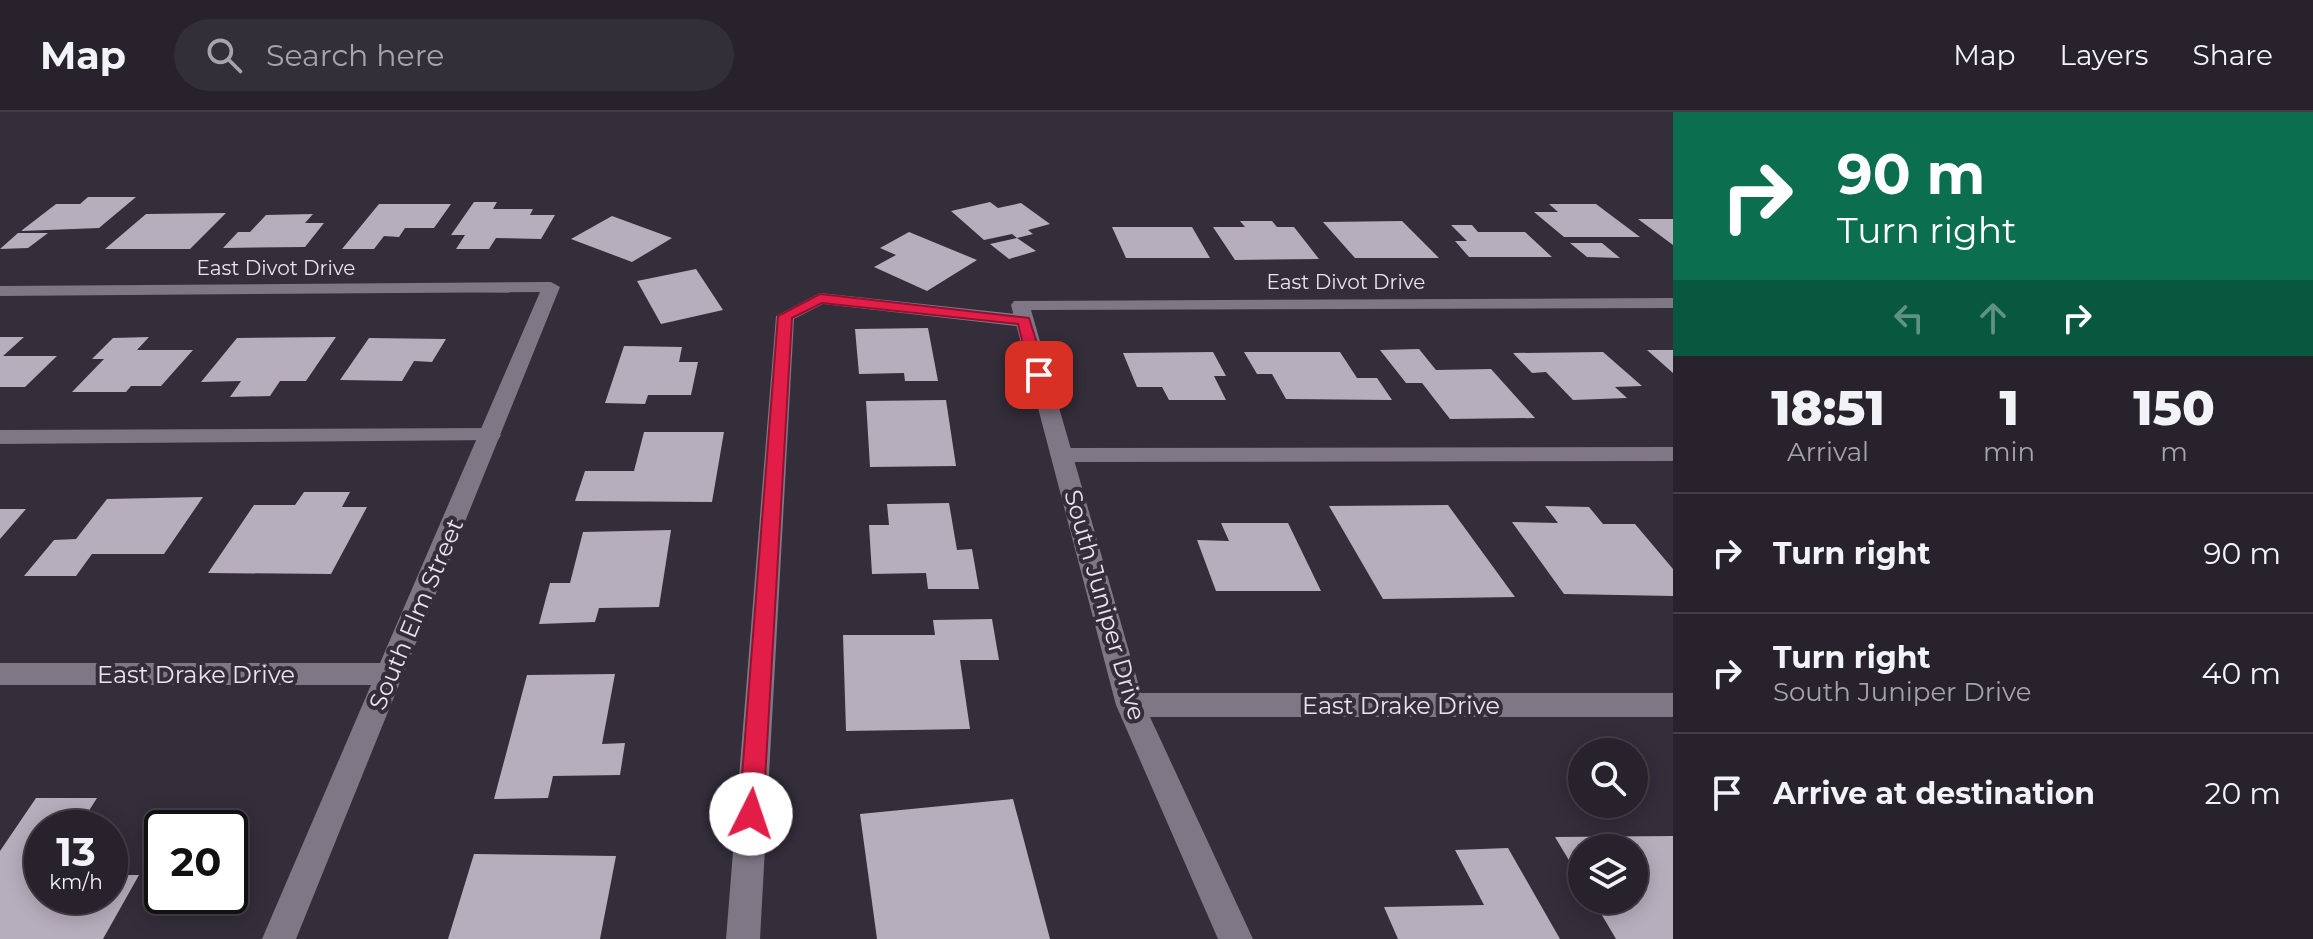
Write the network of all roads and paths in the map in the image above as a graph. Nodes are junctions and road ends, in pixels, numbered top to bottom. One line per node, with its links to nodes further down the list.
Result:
1 (551, 287): 2 (street, East Divot Drive); 5 (street, South Elm Street)
2 (0, 291)
3 (1673, 303): 4 (street, East Divot Drive)
4 (1022, 313): 8 (street, South Juniper Drive); 14 (street, East Divot Drive)
5 (490, 435): 6 (street); 10 (street, South Elm Street)
6 (0, 437)
7 (1673, 454): 8 (street)
8 (1062, 455): 11 (street, South Juniper Drive)
9 (0, 674): 10 (street, East Drake Drive)
10 (391, 674): 13 (street, South Elm Street)
11 (1130, 705): 12 (street, East Drake Drive); 15 (street, South Juniper Drive)
12 (1673, 705)
13 (279, 939)
14 (743, 939)
15 (1236, 939)

